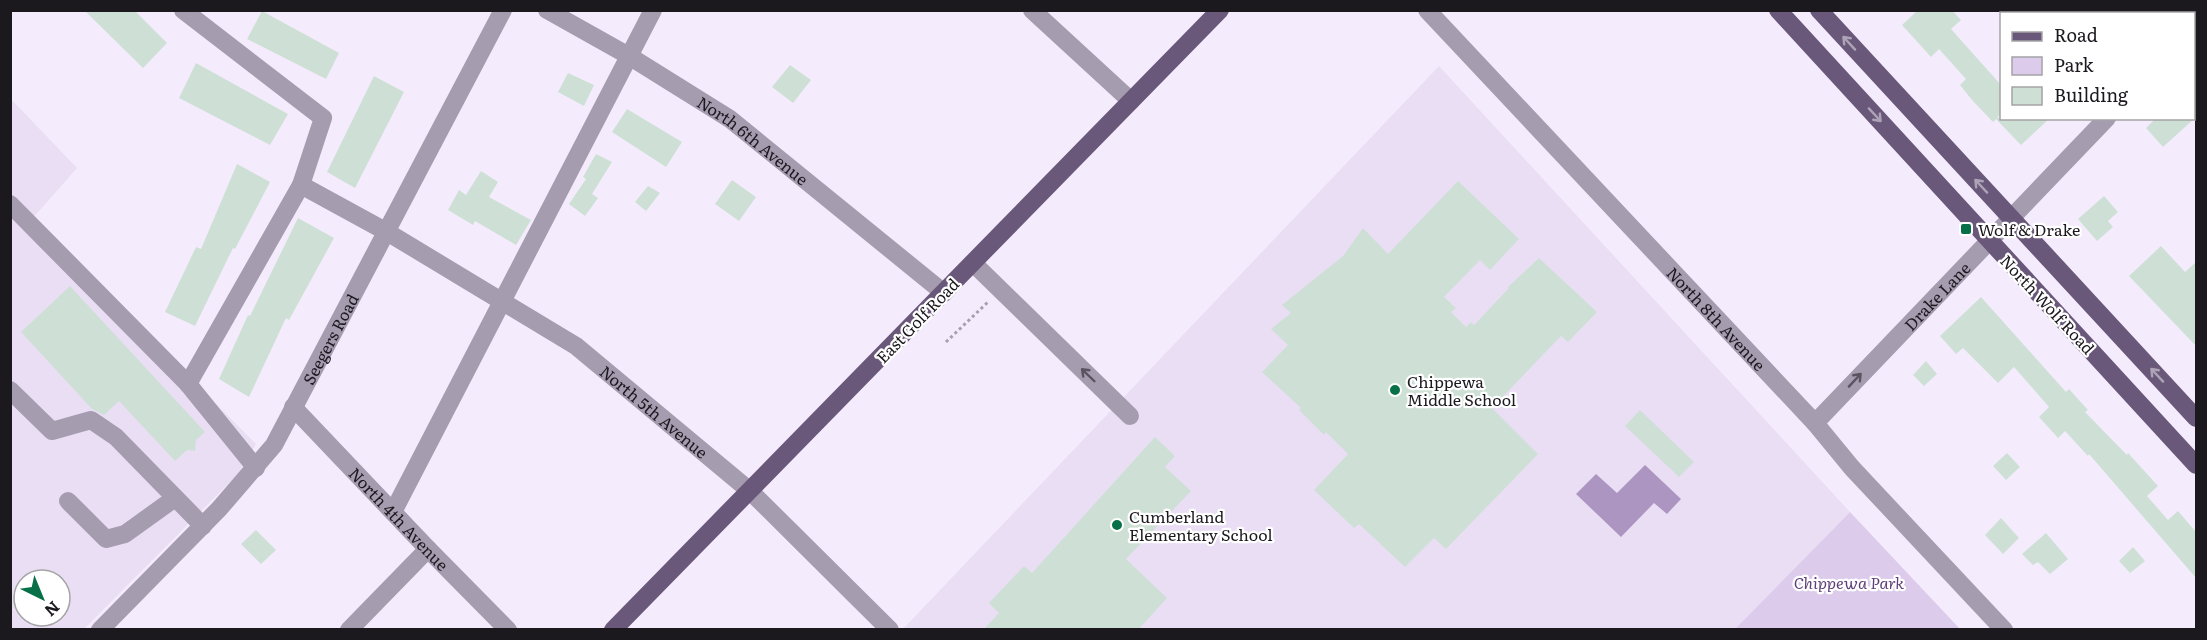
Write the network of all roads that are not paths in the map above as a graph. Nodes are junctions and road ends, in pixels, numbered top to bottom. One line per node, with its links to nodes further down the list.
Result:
1 (183, 10): 13 (street)
2 (503, 10): 16 (street, Seegers Road)
3 (547, 10): 10 (street, North 6th Avenue)
4 (653, 10): 10 (street)
5 (1032, 10): 11 (street)
6 (1220, 10): 11 (main road, East Golf Road)
7 (1426, 10): 26 (street, North 8th Avenue)
8 (1778, 10): 17 (main road, North Wolf Road, one-way to 17)
9 (1819, 10): 15 (main road, North Wolf Road, one-way to 9)
10 (629, 56): 19 (street, North 6th Avenue); 20 (street)
11 (1131, 101): 18 (main road, East Golf Road)
12 (2105, 120): 15 (street, Drake Lane)
13 (301, 185): 16 (street, North 5th Avenue); 21 (street)
14 (10, 204): 21 (street)
15 (2010, 218): 17 (street, Drake Lane); 25 (main road, North Wolf Road, one-way to 15)
16 (387, 232): 20 (street, North 5th Avenue); 23 (street, Seegers Road)
17 (1989, 239): 26 (street, Drake Lane, one-way to 17); 27 (main road, North Wolf Road)
18 (973, 263): 19 (main road, East Golf Road); 24 (street, one-way to 18)
19 (944, 292): 29 (main road, East Golf Road)
20 (501, 301): 29 (street, North 5th Avenue); 32 (street)
21 (188, 384): 28 (street)
22 (10, 390): 30 (street)
23 (294, 407): 28 (street, Seegers Road); 32 (street, North 4th Avenue)
24 (1130, 416)
25 (2196, 418)
26 (1815, 423): 40 (street, North 8th Avenue)
27 (2196, 465)
28 (256, 468): 33 (street, Seegers Road)
29 (750, 491): 38 (main road, East Golf Road); 39 (street, North 5th Avenue)
30 (175, 498): 31 (street); 33 (street)
31 (68, 501)
32 (393, 512): 34 (street, North 4th Avenue)
33 (203, 526): 35 (street, Seegers Road)
34 (428, 549): 36 (street); 37 (street, North 4th Avenue)
35 (100, 630)
36 (349, 630)
37 (508, 630)
38 (613, 630)
39 (890, 630)
40 (2004, 630)

